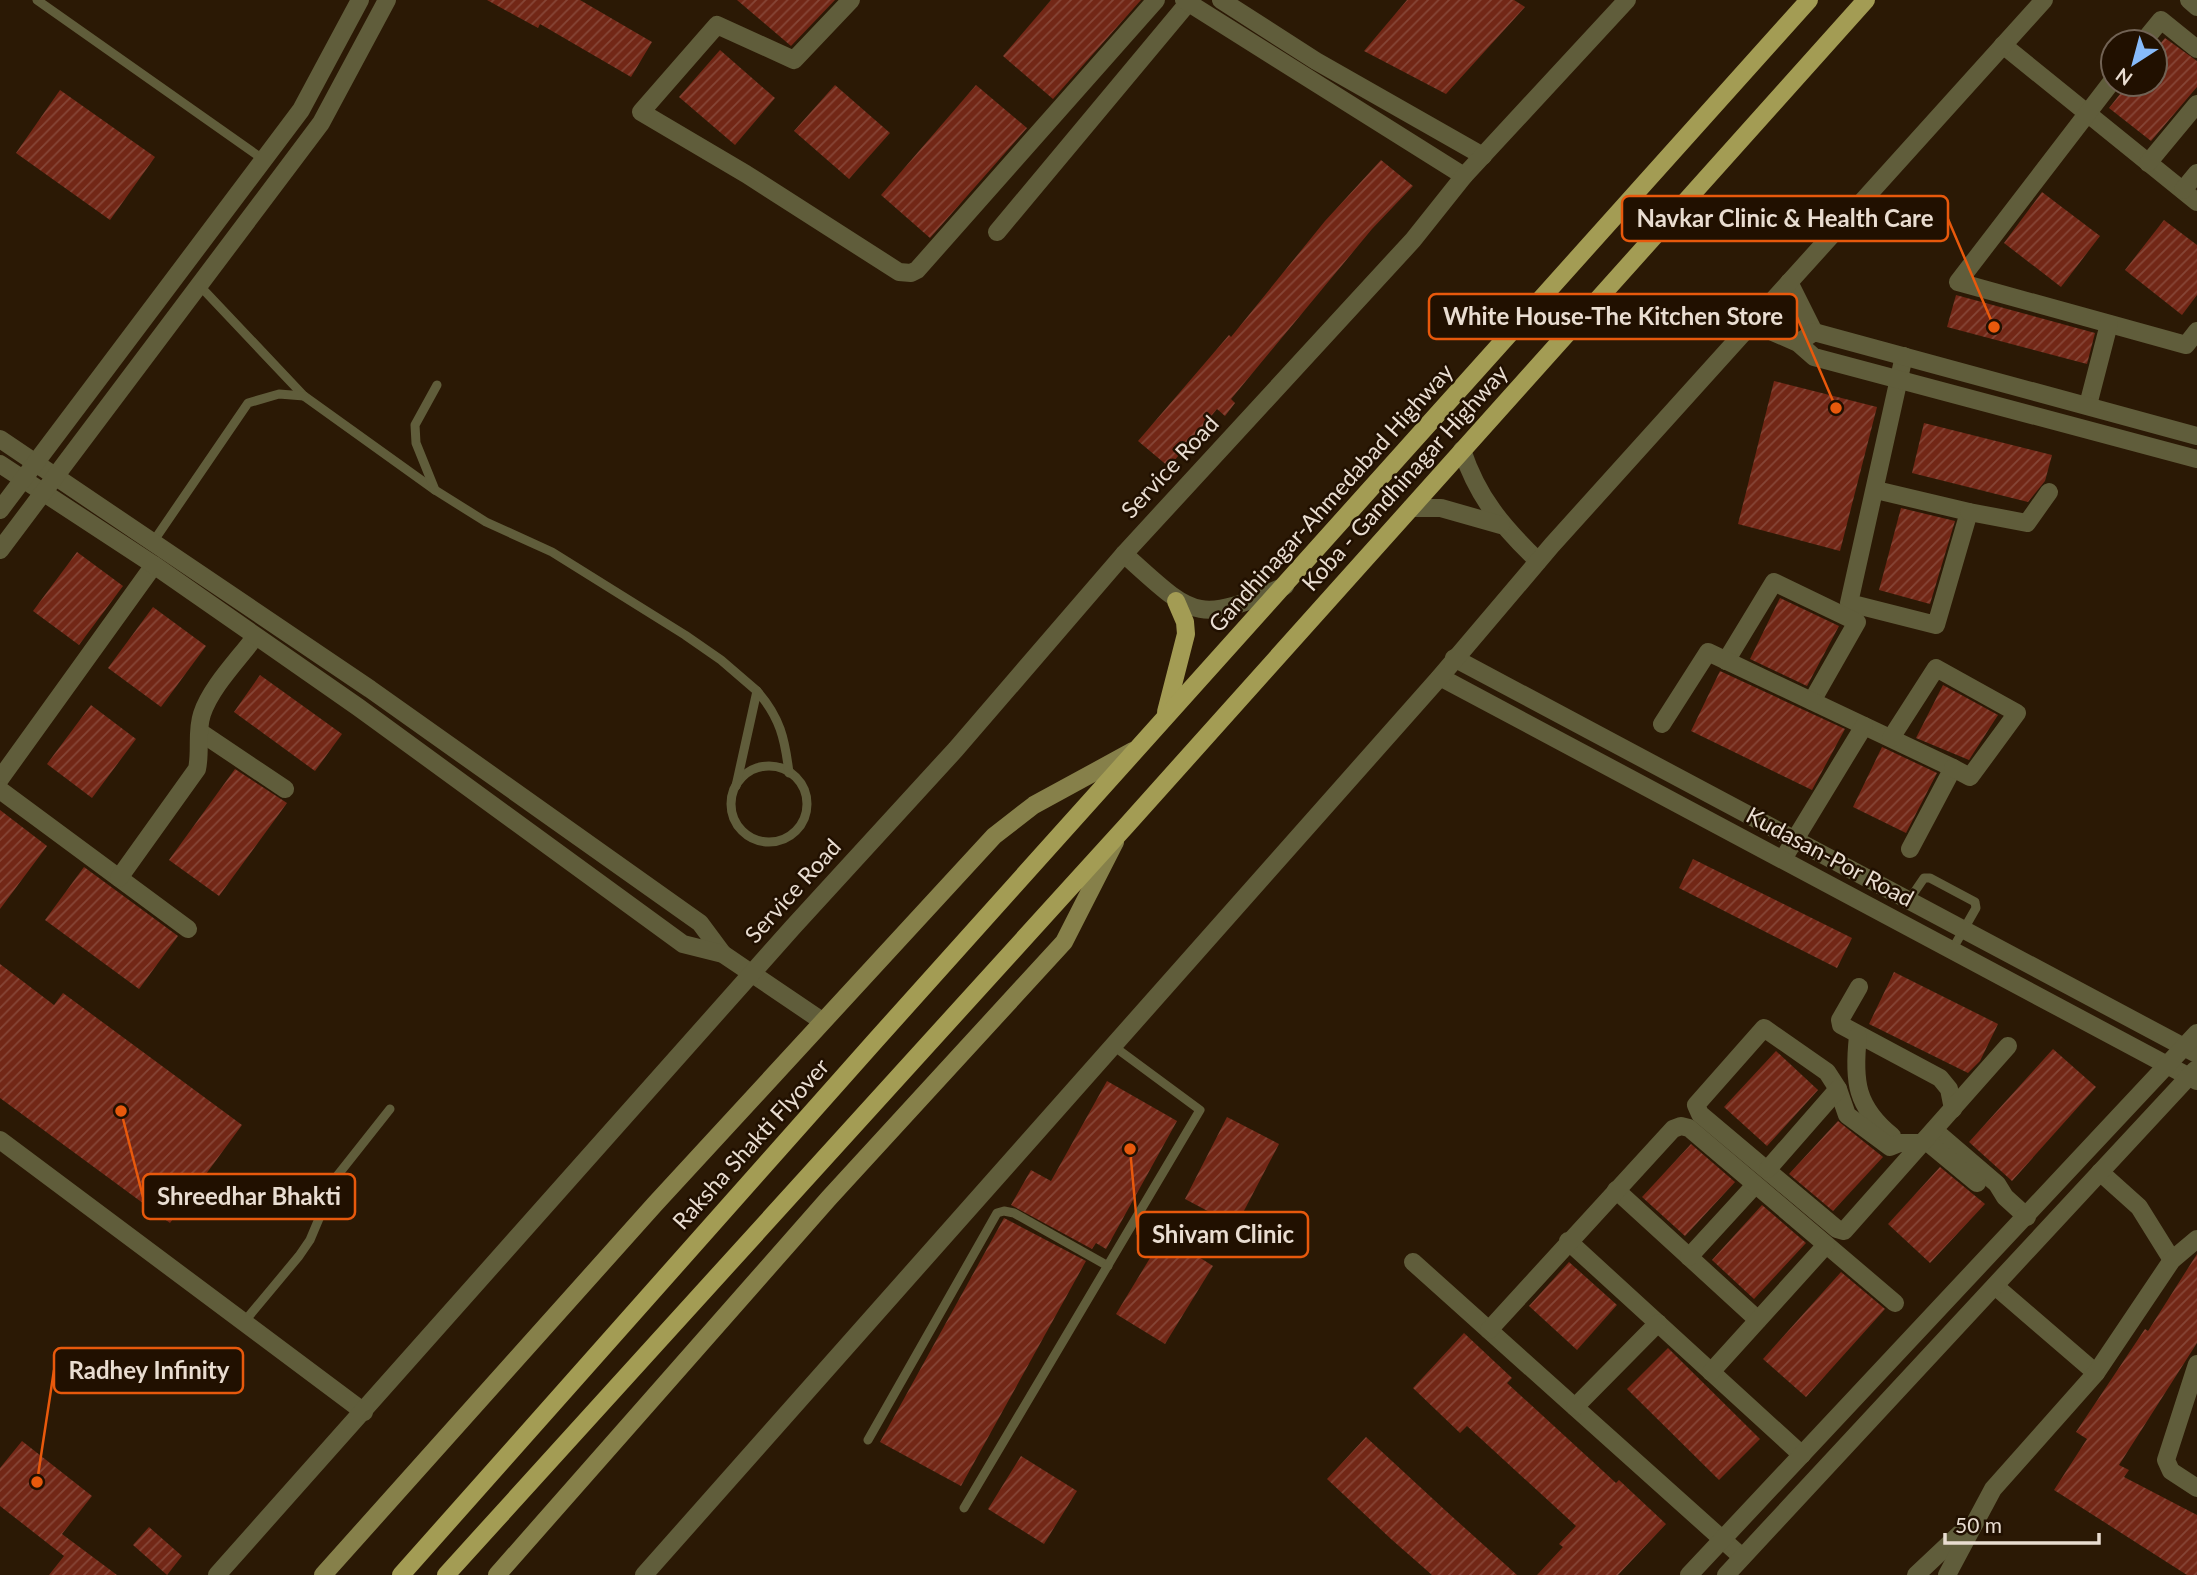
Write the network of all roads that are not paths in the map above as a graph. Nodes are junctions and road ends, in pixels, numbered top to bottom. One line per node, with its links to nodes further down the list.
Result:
1 (37, 0): 23 (lane)
2 (360, 0): 23 (street)
3 (387, 0): 30 (street)
4 (851, 0): 5 (street)
5 (1156, 0)
6 (1221, 0): 17 (street)
7 (1628, 0): 22 (street, Service Road)
8 (1809, 0): 62 (main road, Gandhinagar-Ahmedabad Highway)
9 (1866, 0): 43 (main road, Koba - Gandhinagar Highway)
10 (2044, 0): 15 (street)
11 (2189, 0): 13 (street)
12 (1186, 2): 18 (street); 28 (street)
13 (2197, 7)
14 (2154, 28): 16 (street)
15 (2003, 45): 21 (street); 29 (street)
16 (2197, 49)
17 (1316, 61): 18 (street); 22 (street)
18 (1303, 76): 26 (street)
19 (2099, 98): 21 (street)
20 (2197, 104): 24 (street)
21 (2086, 114): 24 (street); 32 (street)
22 (1483, 156): 26 (street, Service Road)
23 (264, 160): 45 (street)
24 (2148, 163): 27 (street)
25 (2197, 173): 27 (street)
26 (1464, 176): 59 (street, Service Road)
27 (2190, 196)
28 (997, 232)
29 (1788, 282): 31 (street); 33 (street)
30 (199, 285): 39 (lane); 47 (street)
31 (1752, 323): 35 (street); 60 (street)
32 (2109, 324): 34 (street); 40 (street)
33 (1814, 332): 35 (street); 36 (street)
34 (2193, 341)
35 (1798, 343): 37 (street)
36 (1904, 356): 37 (street); 40 (street)
37 (1897, 379): 44 (street); 50 (street)
38 (437, 385): 49 (lane)
39 (304, 397): 49 (lane); 57 (lane)
40 (2088, 405): 41 (street)
41 (2197, 436)
42 (0, 439): 45 (street)
43 (1462, 450): 53 (main road, Koba - Gandhinagar Highway); 56 (street)
44 (2197, 459)
45 (36, 463): 47 (street); 48 (street)
46 (0, 464): 48 (street)
47 (56, 477): 52 (street); 57 (street)
48 (23, 480): 52 (street); 54 (street)
49 (435, 490): 68 (lane)
50 (1876, 490): 55 (street); 55 (street)
51 (2049, 492): 55 (street)
52 (43, 494): 58 (street); 61 (street)
53 (1411, 508): 56 (street); 84 (main road, Koba - Gandhinagar Highway)
54 (0, 510)
55 (1969, 512)
56 (1501, 525): 60 (street)
57 (153, 542): 93 (street)
58 (0, 550)
59 (1124, 554): 63 (street); 94 (street, Service Road)
60 (1538, 561): 65 (street)
61 (154, 565): 64 (street); 80 (street)
62 (1285, 586): 63 (street); 70 (main road, Gandhinagar-Ahmedabad Highway)
63 (1176, 601): 70 (main road)
64 (255, 637): 73 (street); 93 (street)
65 (1454, 658): 67 (street); 76 (street, Kudasan-Por Road)
66 (1726, 661): 69 (street); 69 (street); 71 (street)
67 (1440, 677): 77 (street, Kudasan-Por Road); 99 (street)
68 (757, 691): 79 (lane); 82 (lane)
69 (1812, 701): 72 (street)
70 (1162, 722): 75 (main road, Gandhinagar-Ahmedabad Highway)
71 (1662, 724)
72 (1864, 726): 74 (street); 85 (street)
73 (200, 732): 81 (street); 88 (street)
74 (1891, 738): 78 (street); 78 (street)
75 (1140, 747): 96 (main road); 142 (main road, Raksha Shakti Flyover)
76 (1622, 747): 77 (street); 85 (street, Kudasan-Por Road)
77 (1611, 768): 87 (street, Kudasan-Por Road)
78 (1953, 768): 86 (street)
79 (789, 773): 82 (lane); 82 (lane)
80 (0, 779)
81 (285, 789)
82 (735, 789)
83 (0, 790): 88 (street)
84 (1119, 833): 143 (main road); 144 (main road)
85 (1793, 839): 87 (street); 89 (street, Kudasan-Por Road)
86 (1910, 849)
87 (1783, 859): 92 (street, Kudasan-Por Road)
88 (119, 878): 90 (street)
89 (1909, 900): 91 (street, Kudasan-Por Road); 91 (lane)
90 (188, 929)
91 (1964, 929): 92 (lane); 101 (street, Kudasan-Por Road)
92 (1952, 950): 102 (street, Kudasan-Por Road)
93 (723, 954): 94 (street)
94 (753, 972): 96 (street); 132 (street, Service Road)
95 (1859, 987): 98 (street)
96 (822, 1021): 141 (main road)
97 (2197, 1033): 101 (street)
98 (1858, 1036): 106 (street); 109 (street)
99 (1112, 1045): 121 (lane); 145 (street)
100 (2008, 1046): 106 (street)
101 (2190, 1050): 102 (street)
102 (2167, 1064): 103 (street, Kudasan-Por Road); 114 (street)
103 (2194, 1075): 111 (street)
104 (1838, 1089): 109 (street); 110 (street); 110 (street)
105 (390, 1109): 125 (lane)
106 (1953, 1109): 107 (street)
107 (1927, 1138): 109 (street); 110 (street); 114 (street)
108 (0, 1140): 125 (street)
109 (1900, 1143)
110 (1768, 1169)
111 (2101, 1172): 119 (street); 122 (street)
112 (1755, 1185): 113 (street); 117 (street); 118 (street)
113 (1616, 1190): 116 (street); 118 (street)
114 (2027, 1217): 134 (street)
115 (2197, 1239): 119 (street)
116 (1568, 1241): 126 (street); 127 (street)
117 (1826, 1245): 123 (street); 124 (street)
118 (1689, 1257): 124 (street)
119 (2172, 1260): 130 (street)
120 (1413, 1262): 127 (street)
121 (1108, 1266): 133 (lane); 136 (lane)
122 (1995, 1286): 130 (street); 139 (street)
123 (1895, 1303)
124 (1758, 1320): 129 (street)
125 (244, 1322): 132 (street)
126 (1658, 1323): 129 (street); 131 (street)
127 (1489, 1330): 131 (street)
128 (2197, 1364): 135 (street)
129 (1711, 1372): 134 (street)
130 (2095, 1373): 137 (street)
131 (1575, 1407): 138 (street)
132 (364, 1412): 140 (street, Service Road)
133 (869, 1440)
134 (1802, 1455): 138 (street)
135 (2197, 1488)
136 (964, 1508)
137 (1973, 1521): 148 (street); 149 (street)
138 (1723, 1539): 139 (street); 146 (street)
139 (1742, 1558): 147 (street)
140 (217, 1575)
141 (323, 1575)
142 (401, 1575)
143 (446, 1575)
144 (497, 1575)
145 (644, 1575)
146 (1689, 1575)
147 (1726, 1575)
148 (1916, 1575)
149 (1947, 1575)

